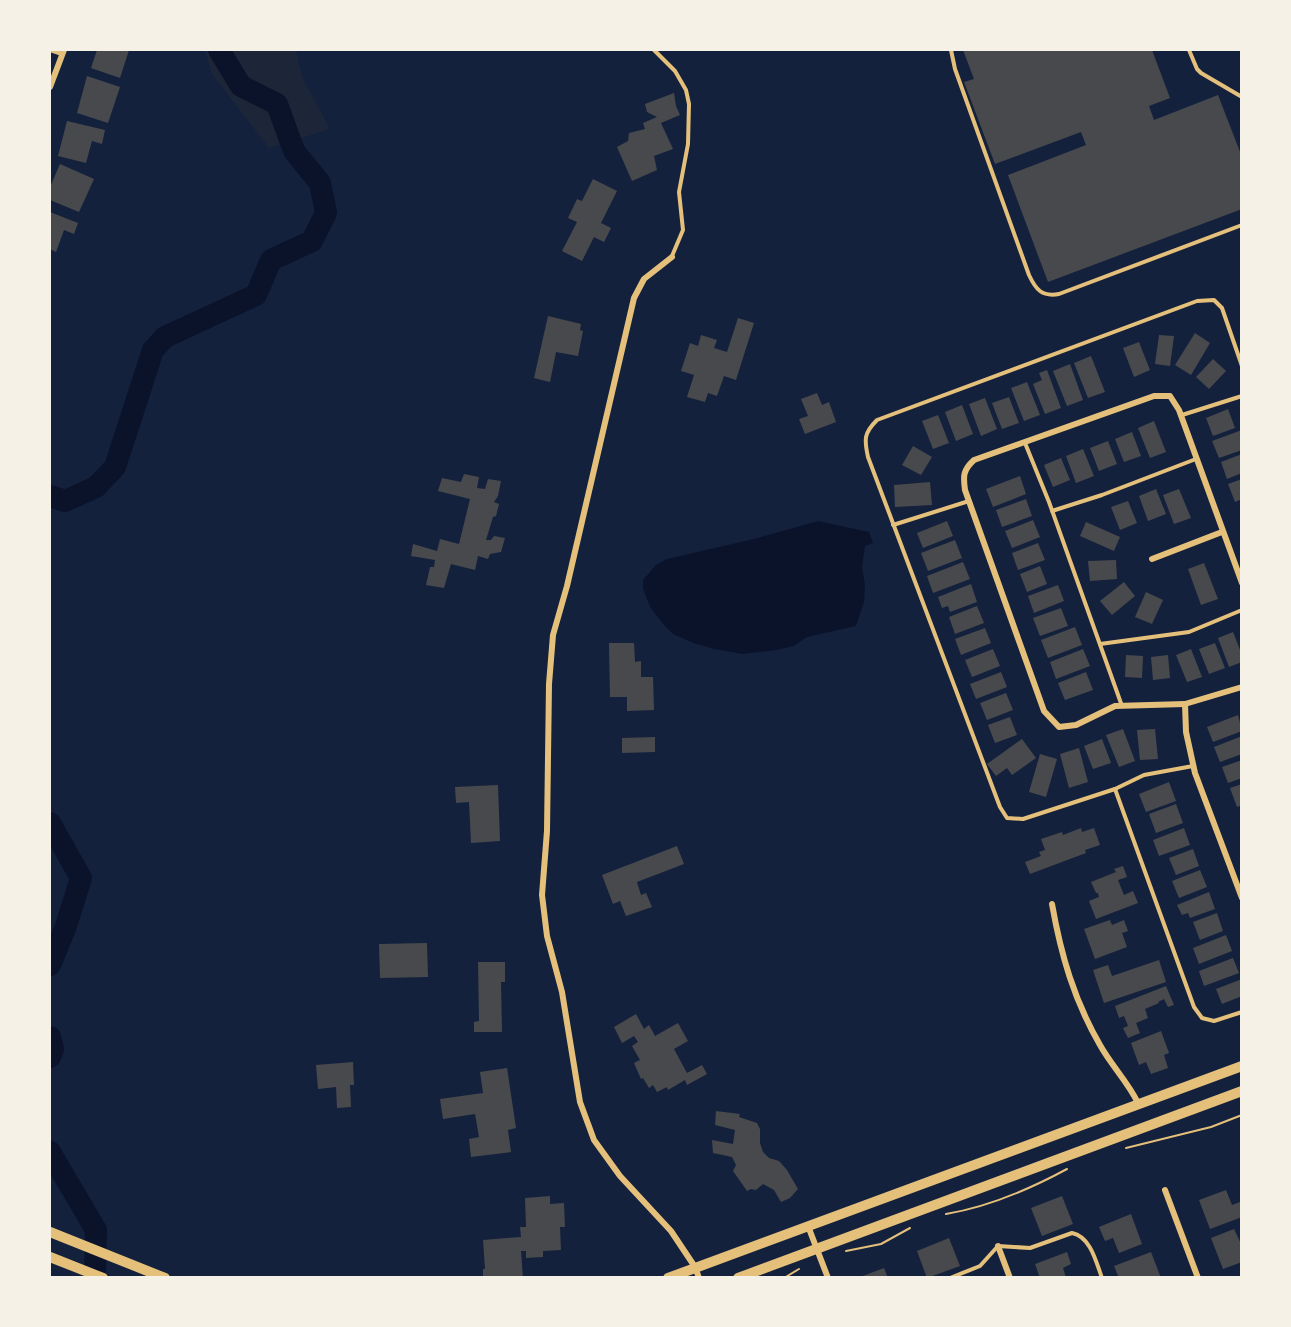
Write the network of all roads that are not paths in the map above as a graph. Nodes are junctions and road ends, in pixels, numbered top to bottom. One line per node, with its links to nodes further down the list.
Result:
1 (50, 50): 5 (lane)
2 (654, 50): 9 (lane)
3 (951, 50): 8 (lane)
4 (1189, 50): 7 (lane)
5 (63, 52): 6 (street)
6 (50, 87)
7 (1242, 97)
8 (1242, 225)
9 (672, 257): 40 (street)
10 (1242, 366): 17 (lane)
11 (1242, 396): 12 (lane)
12 (1181, 416): 13 (street); 14 (street)
13 (1025, 443): 15 (street); 16 (lane)
14 (1196, 459): 16 (lane); 18 (street)
15 (969, 501): 17 (lane); 25 (street)
16 (1052, 511): 22 (lane)
17 (893, 525): 27 (lane)
18 (1222, 532): 19 (street); 20 (street)
19 (1152, 559)
20 (1242, 583)
21 (1242, 610): 22 (lane)
22 (1100, 644): 25 (lane)
23 (1242, 687): 24 (street)
24 (1185, 704): 25 (street); 26 (street)
25 (1122, 706)
26 (1193, 766): 27 (lane); 28 (street)
27 (1115, 789): 30 (lane)
28 (1242, 898)
29 (1052, 904): 33 (street)
30 (1242, 1012)
31 (1242, 1066): 33 (main road)
32 (1242, 1091): 38 (main road)
33 (1138, 1103): 35 (main road)
34 (1165, 1190): 49 (street)
35 (808, 1225): 38 (street); 40 (main road)
36 (52, 1233): 42 (main road)
37 (998, 1246): 46 (lane); 47 (street); 48 (lane)
38 (816, 1248): 44 (main road); 45 (street)
39 (51, 1258): 41 (main road)
40 (697, 1272): 43 (main road)
41 (103, 1278)
42 (165, 1278)
43 (668, 1278)
44 (738, 1278)
45 (828, 1278)
46 (950, 1278)
47 (1010, 1278)
48 (1102, 1278)
49 (1198, 1278)

